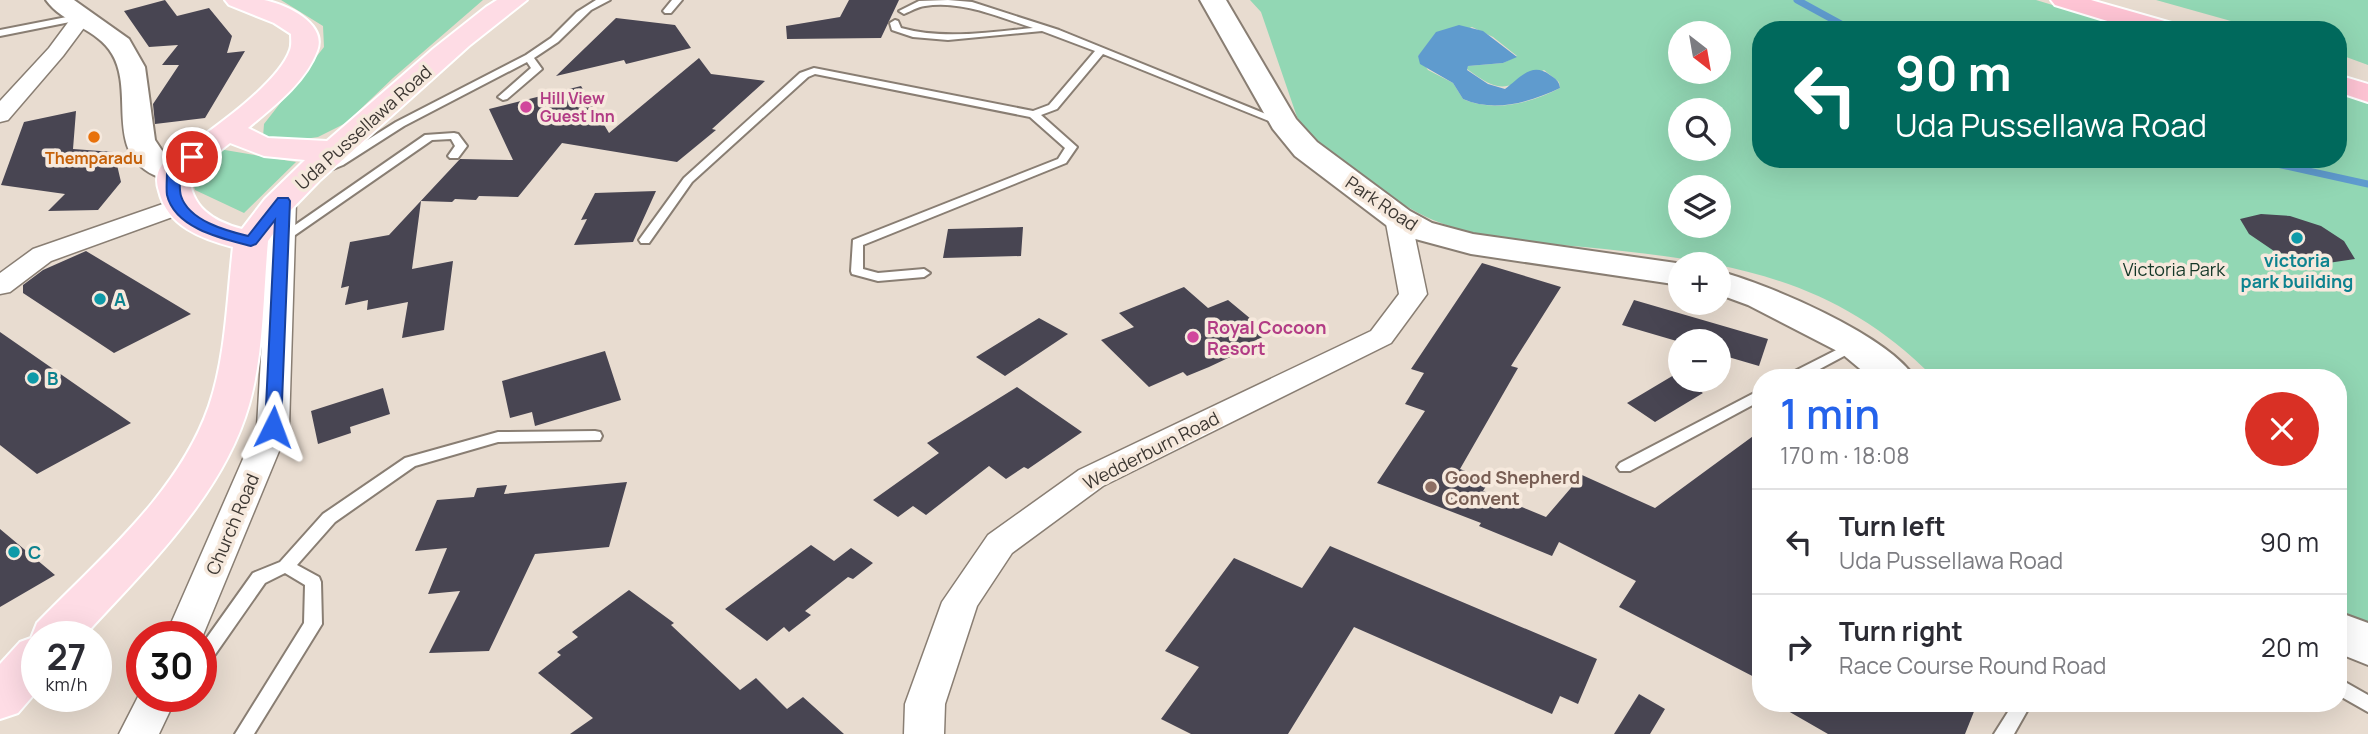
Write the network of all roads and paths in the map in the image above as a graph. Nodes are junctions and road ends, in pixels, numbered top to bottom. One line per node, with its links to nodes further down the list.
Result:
1 (59, 0): 10 (street)
2 (237, 0): 23 (main road)
3 (514, 0): 24 (main road, Uda Pussellawa Road)
4 (605, 0): 16 (lane)
5 (677, 0): 9 (lane)
6 (1213, 0): 22 (street, Park Road)
7 (2064, 0): 11 (highway)
8 (904, 11): 13 (lane)
9 (668, 12)
10 (82, 17): 14 (lane); 21 (street); 26 (street)
11 (2135, 21)
12 (895, 23): 13 (lane)
13 (1049, 29): 15 (lane)
14 (0, 33)
15 (1101, 50): 20 (lane); 22 (lane)
16 (529, 58): 19 (lane); 27 (lane)
17 (2347, 86): 18 (highway)
18 (2368, 93)
19 (503, 97)
20 (1034, 114): 30 (lane); 33 (lane)
21 (0, 115)
22 (1284, 123): 29 (street, Park Road)
23 (230, 127): 24 (main road); 26 (main road)
24 (335, 151): 27 (main road, Uda Pussellawa Road)
25 (454, 156): 31 (lane)
26 (173, 172): 28 (main road)
27 (309, 176): 31 (main road, Uda Pussellawa Road)
28 (180, 206): 31 (main road); 34 (street)
29 (1398, 218): 32 (street, Park Road); 56 (street, Wedderburn Road)
30 (645, 240)
31 (266, 241): 43 (main road); 44 (street, Church Road)
32 (1668, 272)
33 (924, 273)
34 (0, 286)
35 (1731, 287): 36 (street)
36 (1854, 345): 37 (lane); 38 (street)
37 (1809, 369)
38 (1885, 369)
39 (1752, 399): 41 (lane)
40 (595, 436): 42 (lane)
41 (1625, 467)
42 (286, 566): 46 (lane); 55 (lane)
43 (68, 621)
44 (191, 621)
45 (2347, 635): 47 (street)
46 (217, 638)
47 (2368, 645)
48 (21, 674): 50 (main road)
49 (2347, 691): 51 (lane)
50 (0, 698)
51 (2368, 704)
52 (150, 712): 54 (street)
53 (2018, 712): 57 (lane)
54 (139, 734)
55 (244, 734)
56 (923, 734)
57 (2003, 734)

